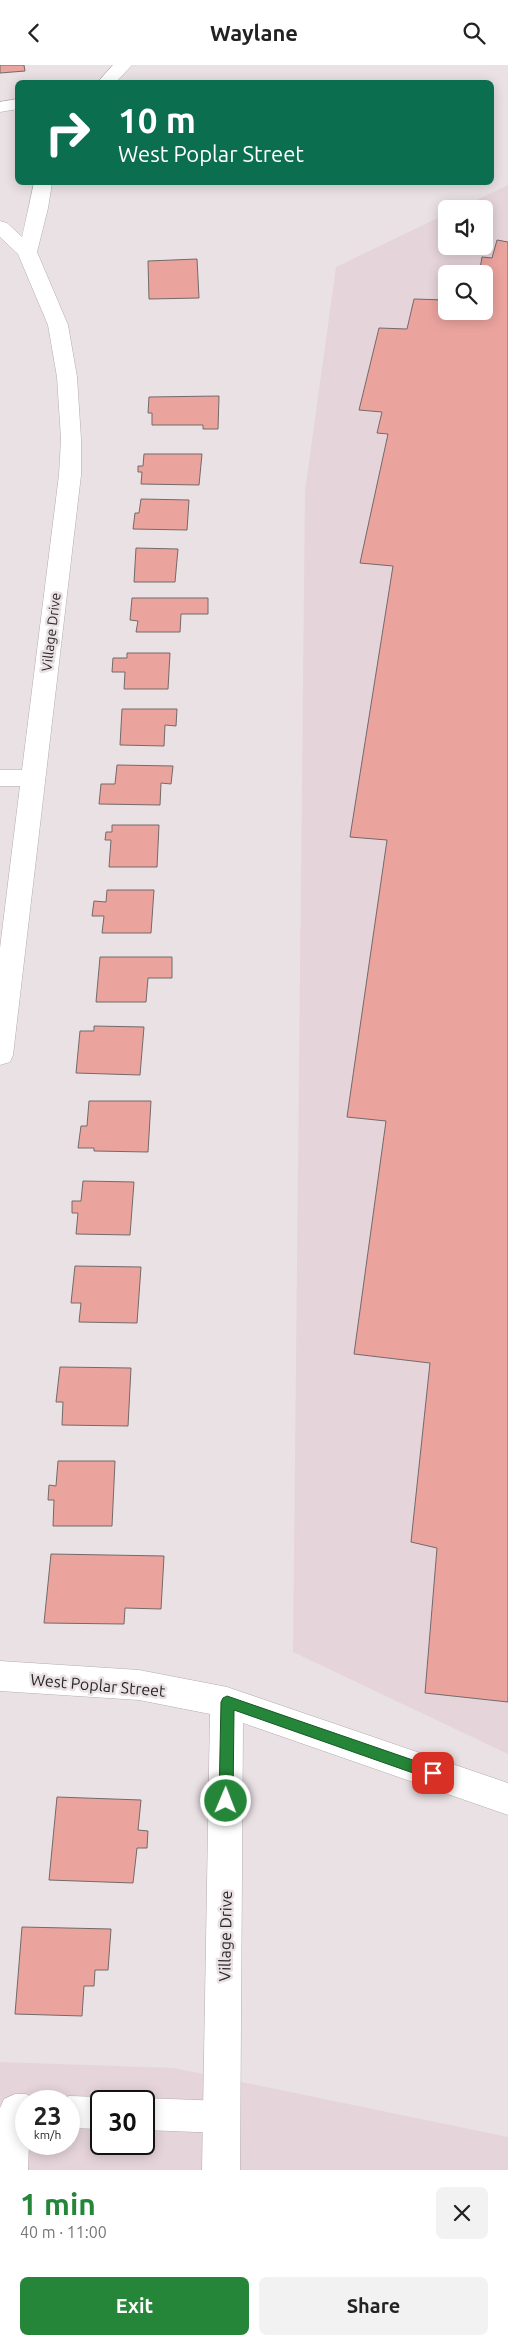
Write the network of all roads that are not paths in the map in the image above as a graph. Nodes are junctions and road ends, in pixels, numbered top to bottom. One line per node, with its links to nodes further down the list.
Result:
1 (123, 65): 2 (street)
2 (107, 80)
3 (15, 104): 4 (street)
4 (0, 107)
5 (43, 185): 7 (street)
6 (0, 227): 7 (street, Village Drive)
7 (27, 252): 9 (street, Village Drive)
8 (0, 778): 9 (street)
9 (33, 778): 10 (street, Village Drive)
10 (0, 1055)
11 (0, 1676): 12 (street, West Poplar Street)
12 (227, 1702): 13 (street, West Poplar Street); 16 (street, Village Drive)
13 (508, 1799)
14 (15, 2110): 17 (lane)
15 (155, 2114): 16 (lane)
16 (223, 2117): 18 (street, Village Drive)
17 (12, 2170)
18 (221, 2170)

